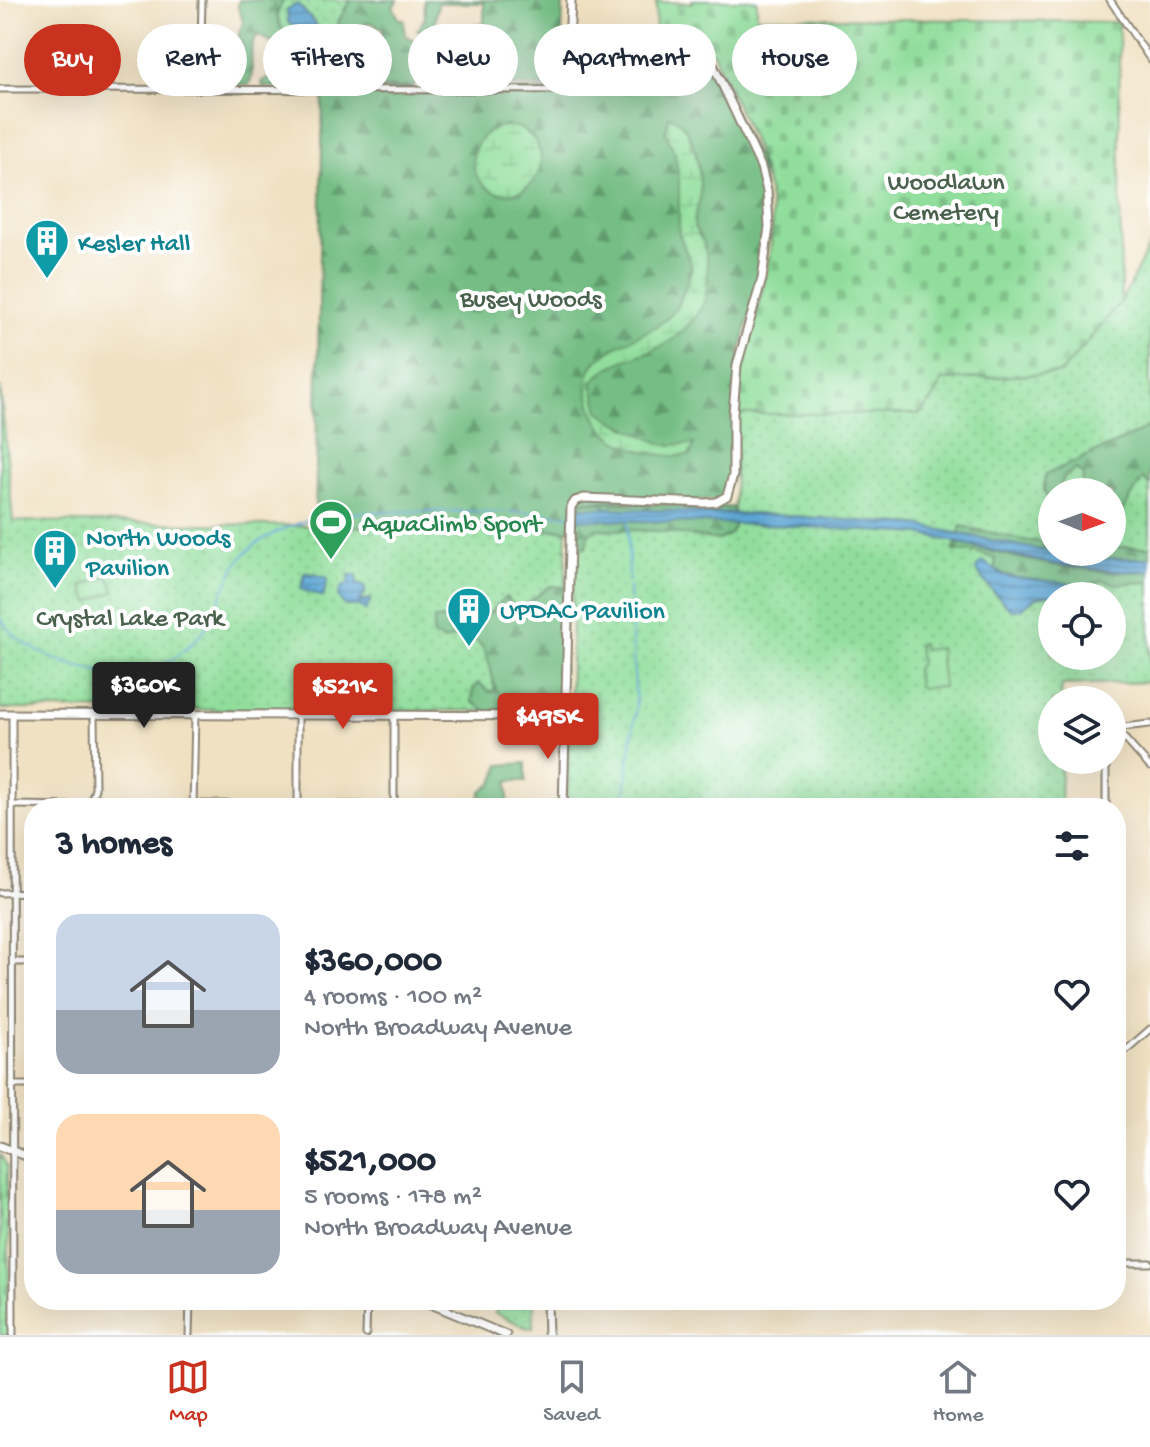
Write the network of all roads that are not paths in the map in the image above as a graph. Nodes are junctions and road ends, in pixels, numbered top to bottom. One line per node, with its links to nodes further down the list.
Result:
1 (202, 0): 4 (street)
2 (571, 0): 5 (street)
3 (1110, 0): 6 (street)
4 (201, 24)
5 (570, 24)
6 (1150, 59)
7 (716, 69): 18 (street)
8 (0, 89): 9 (street)
9 (137, 90)
10 (247, 90): 11 (street)
11 (534, 90)
12 (94, 713): 14 (street); 15 (street); 24 (street)
13 (0, 714): 14 (street)
14 (12, 714): 30 (street)
15 (195, 715): 16 (street); 25 (street)
16 (298, 715): 17 (street); 26 (street)
17 (394, 715): 18 (street); 27 (street)
18 (565, 716): 28 (street)
19 (1150, 724): 20 (street)
20 (1126, 727)
21 (1126, 744): 22 (street)
22 (1150, 767)
23 (1106, 774): 29 (street)
24 (92, 798)
25 (194, 798)
26 (298, 798)
27 (394, 798)
28 (563, 798)
29 (1106, 798)
30 (13, 805): 31 (street); 32 (street)
31 (24, 805)
32 (11, 892): 33 (street); 34 (street); 35 (street)
33 (24, 892)
34 (0, 893)
35 (15, 962): 36 (street); 39 (street)
36 (24, 962)
37 (1150, 1029): 38 (street)
38 (1126, 1050)
39 (12, 1085): 40 (street); 42 (street)
40 (24, 1085)
41 (0, 1146): 42 (street)
42 (12, 1150): 43 (street); 51 (street)
43 (24, 1155)
44 (1126, 1263): 45 (street)
45 (1150, 1263)
46 (190, 1310): 52 (street)
47 (367, 1310): 50 (street)
48 (445, 1310): 53 (street)
49 (547, 1310): 54 (street)
50 (366, 1334)
51 (13, 1335)
52 (189, 1335)
53 (506, 1335)
54 (548, 1335)

